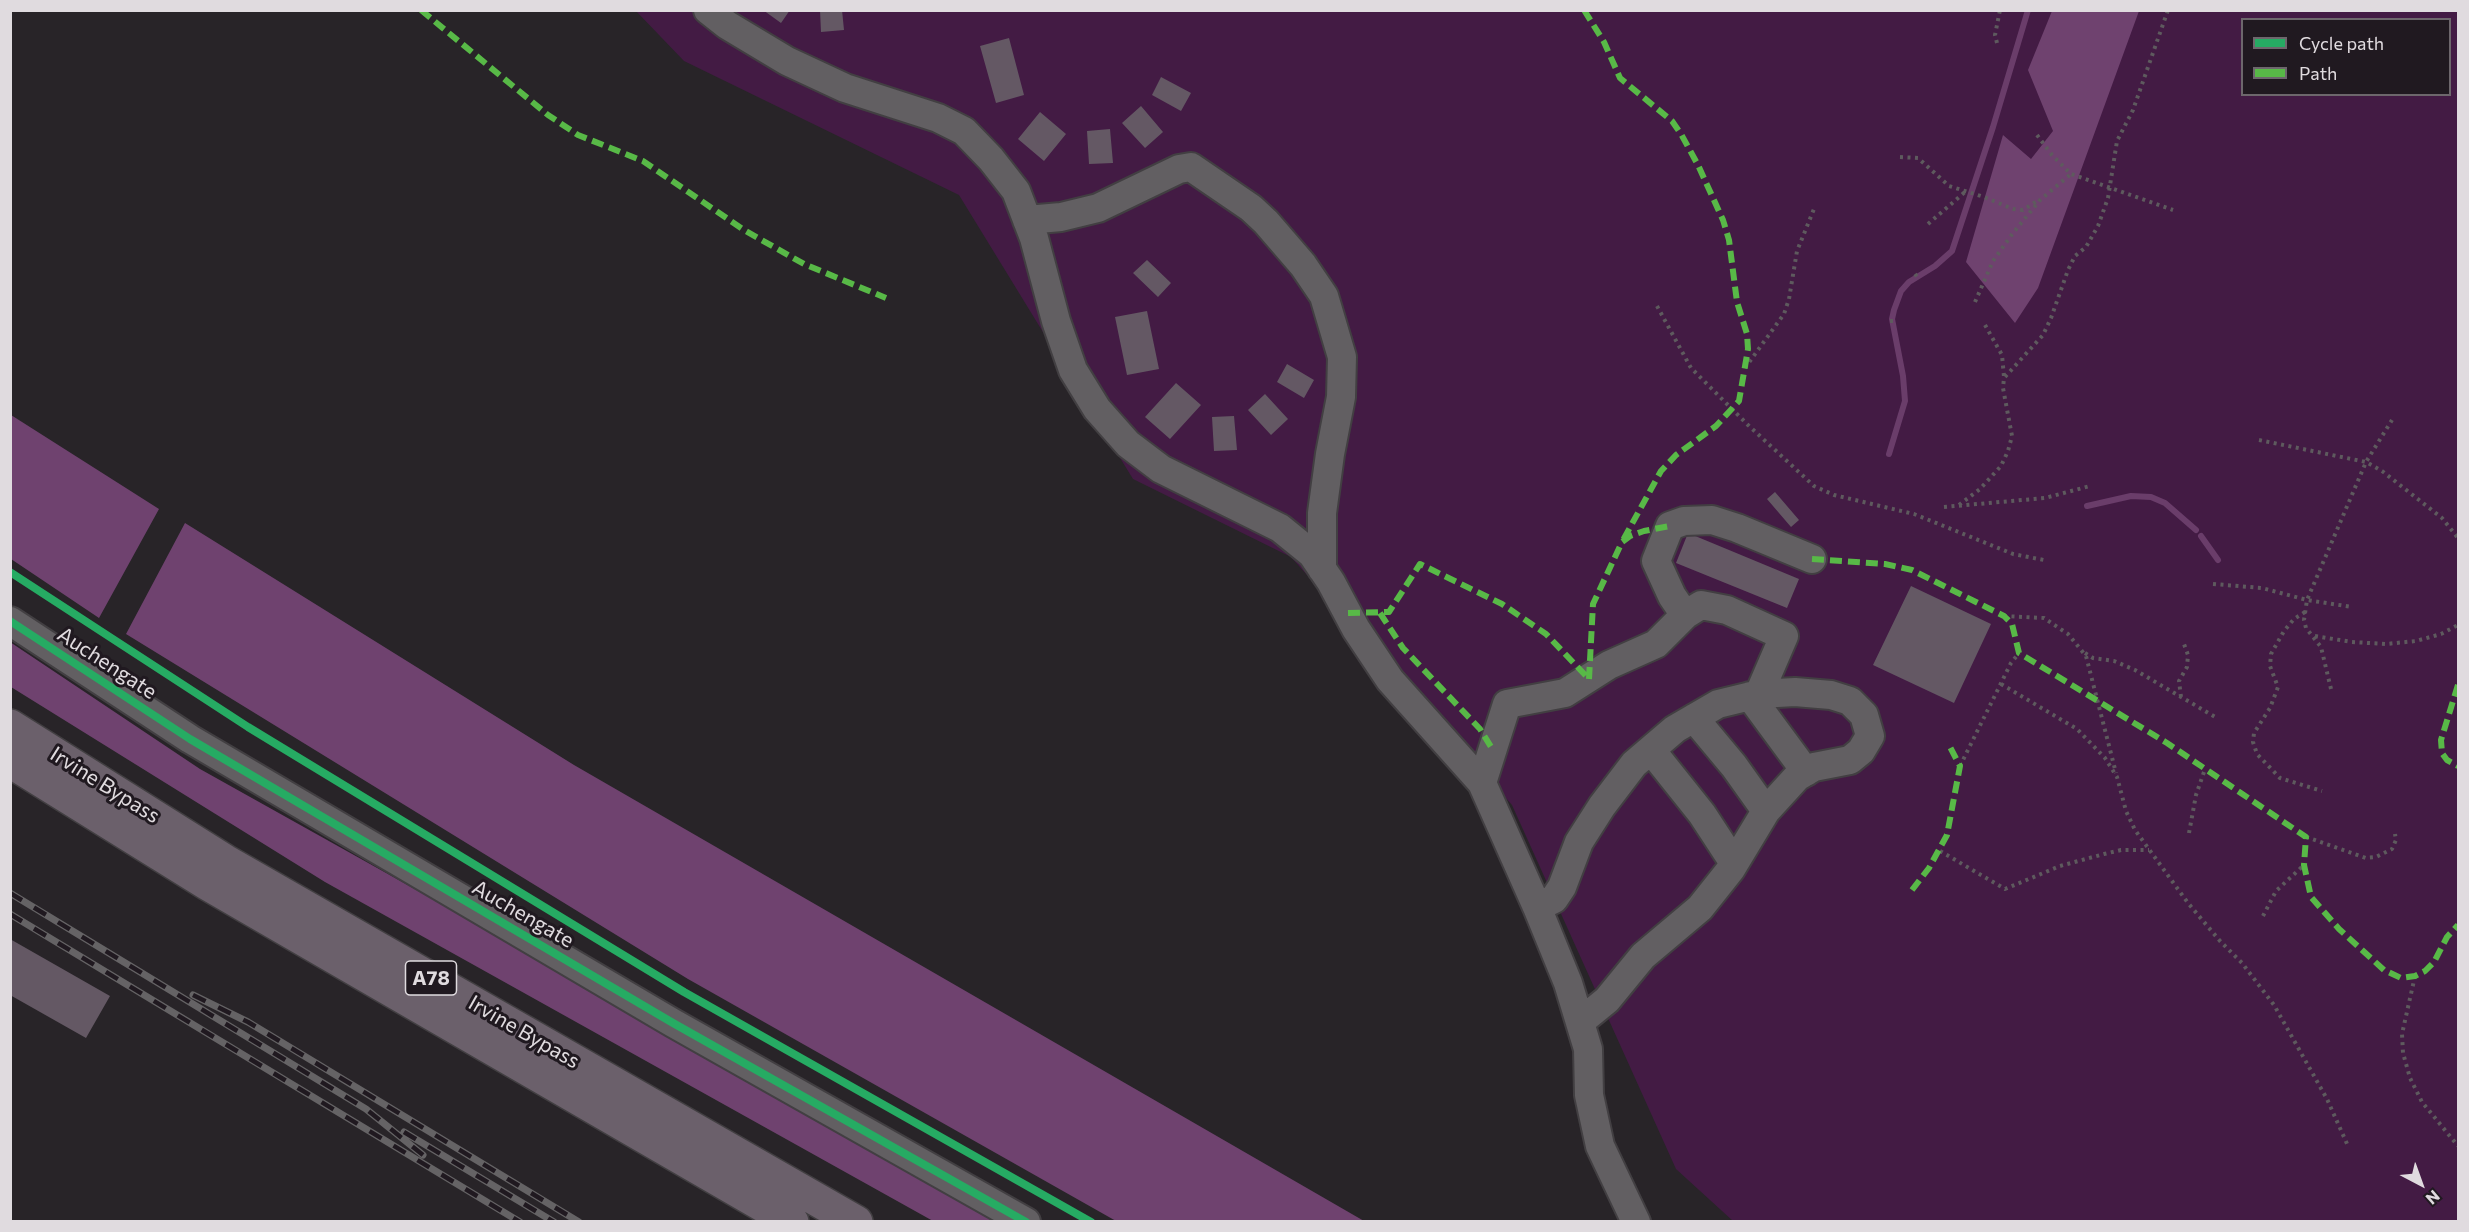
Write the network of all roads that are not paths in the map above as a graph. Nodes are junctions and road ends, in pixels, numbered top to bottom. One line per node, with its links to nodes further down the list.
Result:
1 (708, 10): 2 (street)
2 (1027, 220): 4 (street); 4 (street)
3 (1812, 559): 5 (street)
4 (1322, 569): 13 (street)
5 (1685, 615): 7 (street); 13 (street)
6 (10, 621): 20 (street, Auchengate)
7 (1755, 695): 8 (street); 12 (street); 12 (street)
8 (1694, 718): 10 (street); 14 (street)
9 (10, 726): 19 (highway, Irvine Bypass / A78)
10 (1651, 750): 15 (street); 16 (street)
11 (10, 761): 18 (highway, Irvine Bypass / A78)
12 (1806, 772): 14 (street)
13 (1482, 783): 16 (street)
14 (1766, 811): 15 (street)
15 (1734, 863): 17 (street)
16 (1538, 907): 17 (street)
17 (1580, 1022): 21 (street)
18 (792, 1221)
19 (856, 1221)
20 (1026, 1221)
21 (1636, 1221)

